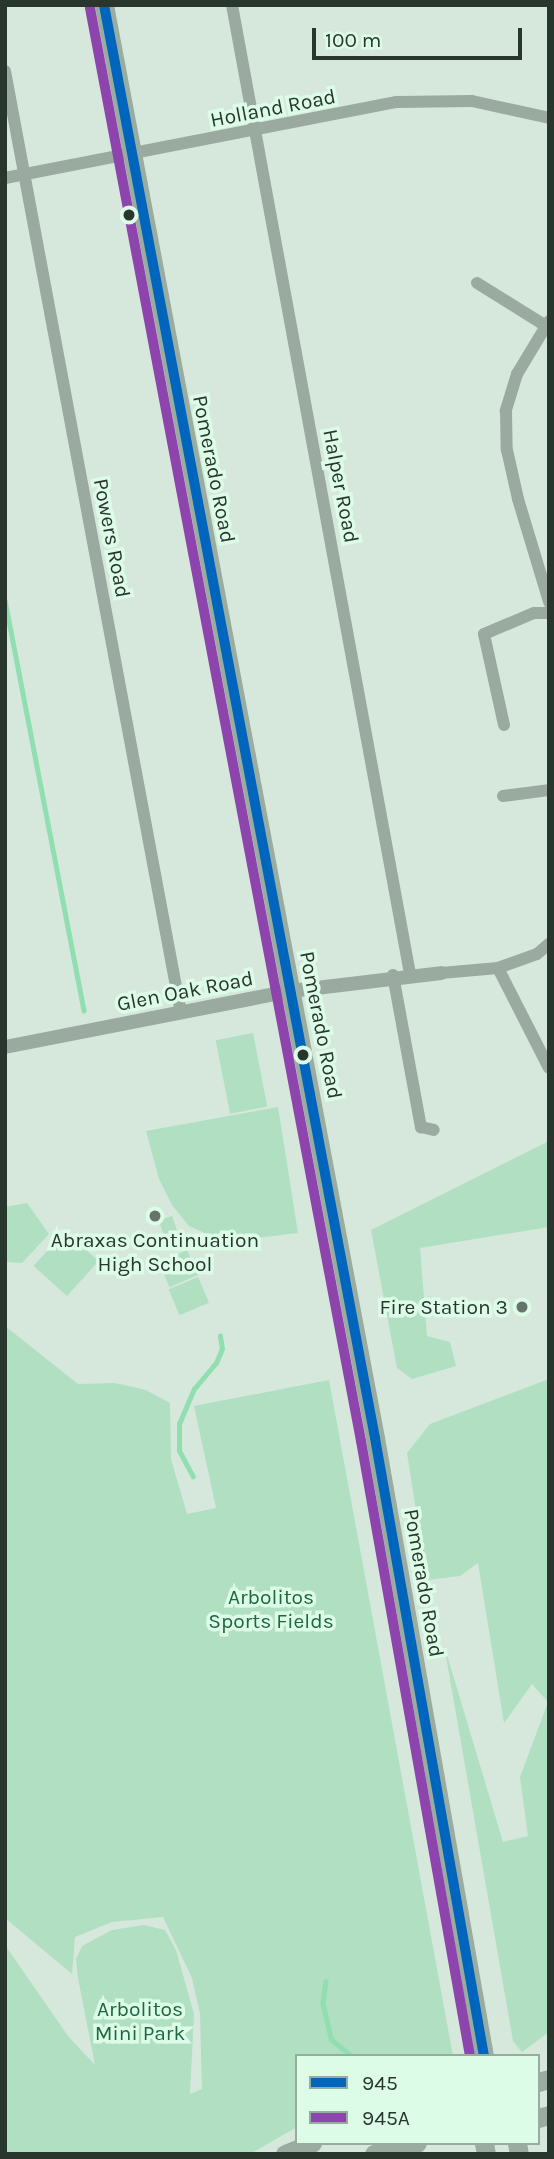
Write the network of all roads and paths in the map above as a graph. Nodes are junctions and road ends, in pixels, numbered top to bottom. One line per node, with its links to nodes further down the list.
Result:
1 (104, 5): 6 (main road, Pomerado Road)
2 (232, 5): 5 (street, Halper Road)
3 (5, 71): 7 (street, Powers Road)
4 (549, 118): 5 (street, Holland Road)
5 (256, 132): 6 (street, Holland Road); 19 (street, Halper Road)
6 (132, 155): 7 (street, Holland Road); 21 (main road, Pomerado Road)
7 (25, 174): 8 (street, Holland Road); 22 (street, Powers Road)
8 (5, 178)
9 (477, 283): 10 (street)
10 (547, 324): 11 (street)
11 (549, 602)
12 (549, 613): 13 (street)
13 (504, 725)
14 (549, 790): 15 (street)
15 (503, 796)
16 (549, 944): 17 (street, Glen Oak Road)
17 (498, 968): 18 (street, Glen Oak Road); 24 (street)
18 (441, 973): 19 (street, Glen Oak Road)
19 (410, 974): 20 (street, Glen Oak Road)
20 (393, 975): 21 (street, Glen Oak Road); 25 (street)
21 (292, 991): 22 (street, Glen Oak Road); 26 (main road, Pomerado Road)
22 (181, 1013): 23 (street, Glen Oak Road)
23 (5, 1047)
24 (549, 1068)
25 (434, 1130)
26 (484, 2054)
27 (307, 2145): 29 (main road)
28 (409, 2145): 30 (main road)
29 (285, 2154)
30 (374, 2154)

